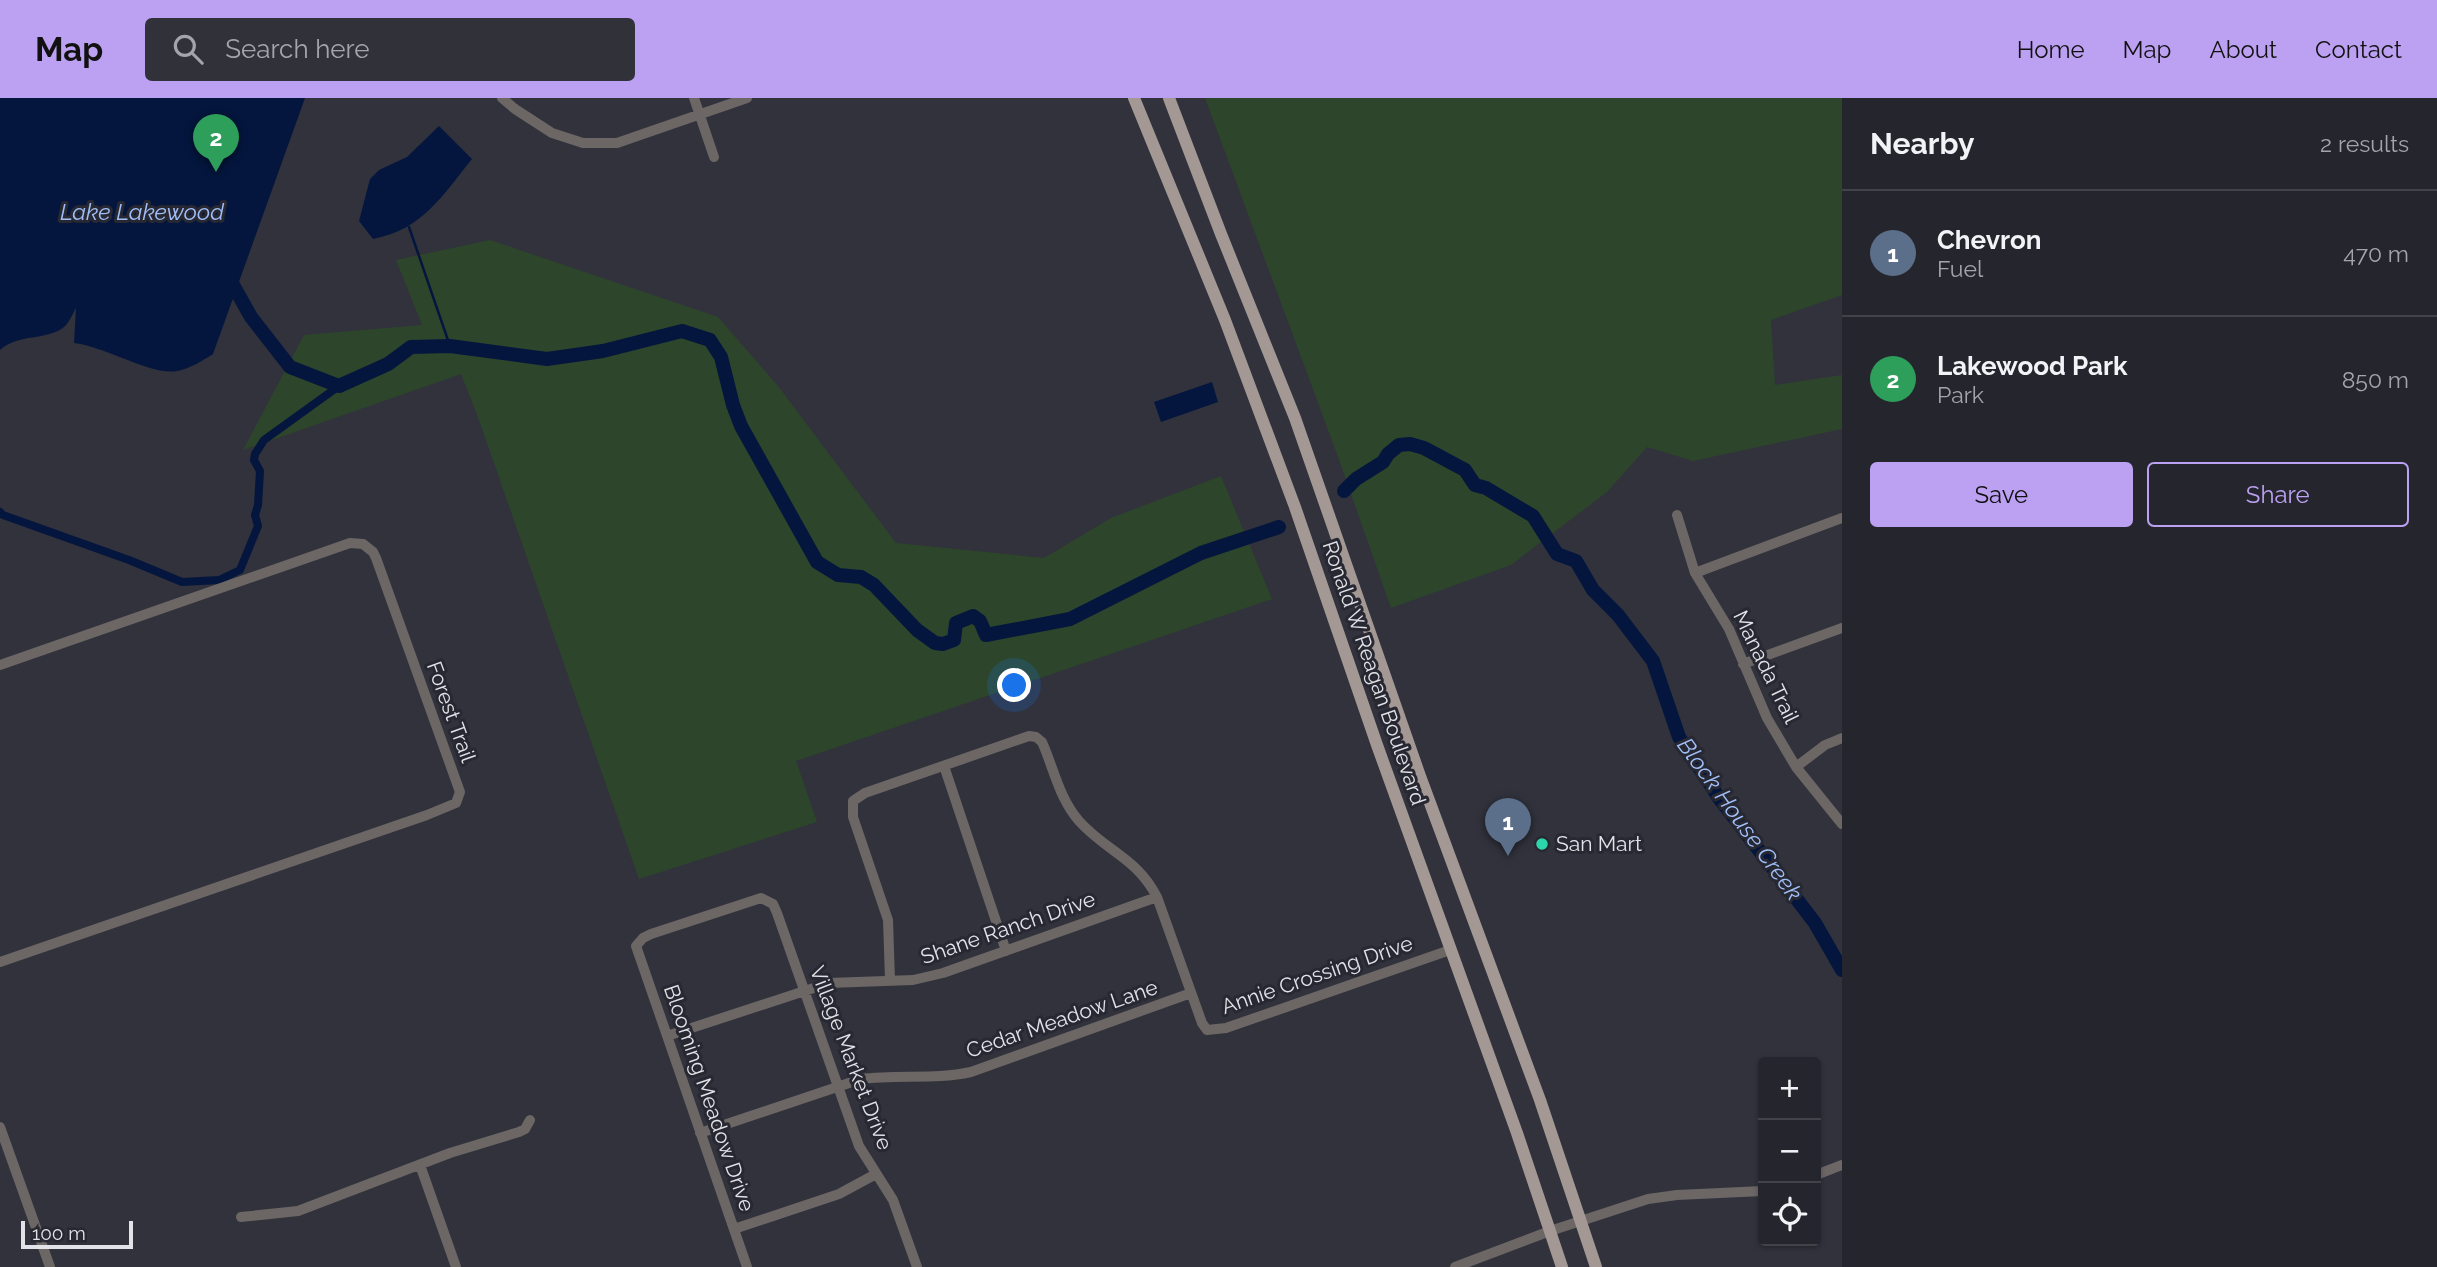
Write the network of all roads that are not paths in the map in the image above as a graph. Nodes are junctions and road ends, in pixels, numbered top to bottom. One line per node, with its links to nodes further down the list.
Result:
1 (502, 98): 6 (street)
2 (694, 98): 6 (street)
3 (747, 98): 6 (street)
4 (1134, 98): 20 (main road, Ronald W Reagan Boulevard)
5 (1169, 98): 37 (main road, Ronald W Reagan Boulevard)
6 (700, 115): 7 (street)
7 (714, 157)
8 (1676, 515): 10 (street, Manada Trail)
9 (1842, 518): 10 (street)
10 (1695, 573): 12 (street, Manada Trail)
11 (1842, 628): 12 (street)
12 (1744, 664): 16 (street, Manada Trail)
13 (0, 665): 22 (street, Forest Trail)
14 (1842, 738): 16 (street)
15 (944, 766): 18 (street, Annie Crossing Drive); 21 (street); 23 (street)
16 (1796, 767): 17 (street, Manada Trail)
17 (1842, 824)
18 (1157, 897): 21 (street, Shane Ranch Drive); 25 (street, Annie Crossing Drive)
19 (638, 942): 24 (street, Village Market Drive); 26 (street, Blooming Meadow Drive)
20 (1450, 950): 25 (street, Annie Crossing Drive); 39 (main road, Ronald W Reagan Boulevard)
21 (1006, 951): 23 (street, Shane Ranch Drive)
22 (0, 962)
23 (890, 980): 24 (street, Shane Ranch Drive)
24 (804, 990): 26 (street, Shane Ranch Drive); 27 (street, Village Market Drive)
25 (1191, 993): 27 (street, Cedar Meadow Lane)
26 (667, 1036): 30 (street, Blooming Meadow Drive)
27 (838, 1086): 30 (street, Cedar Meadow Lane); 34 (street, Village Market Drive)
28 (530, 1120): 31 (street)
29 (0, 1127): 40 (street)
30 (700, 1133): 38 (street, Blooming Meadow Drive)
31 (420, 1165): 36 (street); 41 (street)
32 (1842, 1165): 33 (street)
33 (1821, 1173)
34 (876, 1174): 38 (street); 43 (street, Village Market Drive)
35 (1758, 1191): 37 (street)
36 (242, 1217)
37 (1581, 1221): 39 (street); 46 (main road, Ronald W Reagan Boulevard)
38 (734, 1229): 42 (street, Blooming Meadow Drive)
39 (1550, 1231): 44 (street); 45 (main road, Ronald W Reagan Boulevard)
40 (50, 1267)
41 (456, 1267)
42 (747, 1267)
43 (917, 1267)
44 (1455, 1267)
45 (1562, 1267)
46 (1596, 1267)

